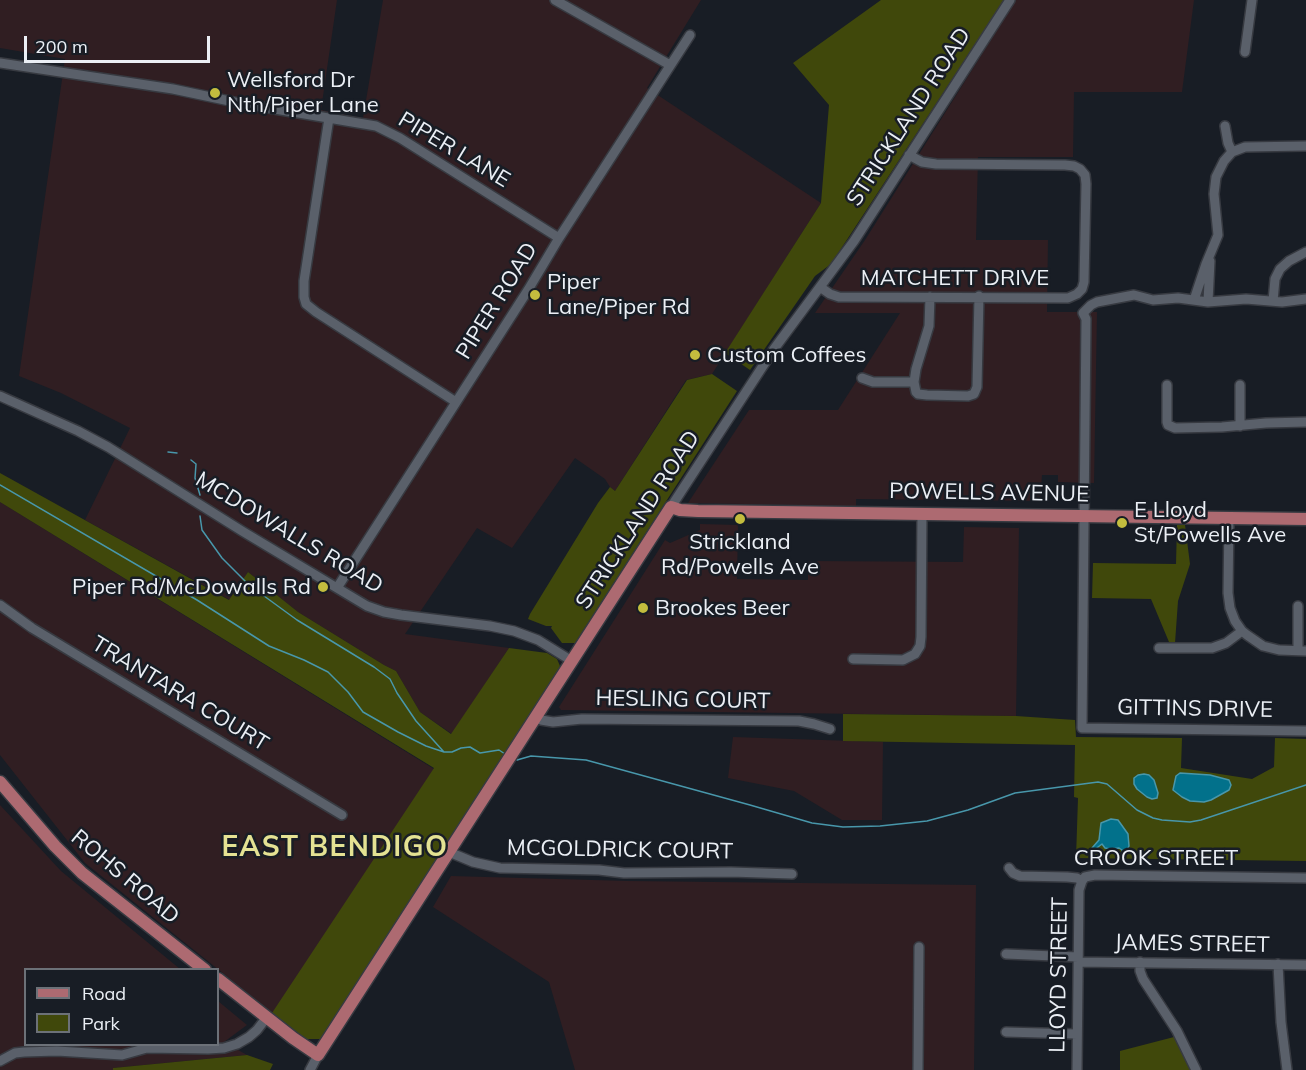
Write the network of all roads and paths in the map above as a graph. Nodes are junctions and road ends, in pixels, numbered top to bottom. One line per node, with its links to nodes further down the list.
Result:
1 (555, 0): 7 (street)
2 (1010, 0): 12 (street, STRICKLAND ROAD)
3 (1252, 0): 5 (street)
4 (690, 35): 7 (street, PIPER ROAD)
5 (1245, 52)
6 (0, 63): 8 (street, PIPER LANE)
7 (670, 65): 13 (street, PIPER ROAD)
8 (329, 118): 13 (street, PIPER LANE); 28 (street)
9 (1225, 126): 11 (street)
10 (1306, 146): 11 (street)
11 (1232, 152): 15 (street)
12 (909, 155): 16 (street, STRICKLAND ROAD); 17 (street, MATCHETT DRIVE)
13 (560, 238): 28 (street, PIPER ROAD)
14 (1306, 252): 21 (street)
15 (1210, 255): 20 (street); 22 (street)
16 (820, 287): 18 (street, MATCHETT DRIVE); 31 (street, STRICKLAND ROAD)
17 (979, 296): 18 (street, MATCHETT DRIVE); 24 (street)
18 (930, 297): 24 (street)
19 (1306, 299): 21 (street)
20 (1194, 300): 22 (street); 33 (street)
21 (1273, 301): 22 (street)
22 (1208, 302)
23 (862, 378): 24 (street)
24 (914, 382)
25 (1167, 385): 30 (street)
26 (1240, 385): 30 (street)
27 (0, 396): 36 (street, MCDOWALLS ROAD)
28 (456, 402): 36 (street, PIPER ROAD)
29 (1306, 422): 30 (street)
30 (1240, 426)
31 (671, 507): 32 (main road, POWELLS AVENUE); 43 (main road, STRICKLAND ROAD)
32 (922, 513): 33 (main road, POWELLS AVENUE); 42 (street)
33 (1084, 516): 34 (main road, POWELLS AVENUE); 46 (street, GITTINS DRIVE)
34 (1229, 518): 35 (main road, POWELLS AVENUE); 39 (street)
35 (1306, 519)
36 (337, 588): 43 (street, MCDOWALLS ROAD)
37 (0, 605): 48 (street, TRANTARA COURT)
38 (1298, 606): 41 (street)
39 (1242, 631): 40 (street); 41 (street)
40 (1159, 648)
41 (1302, 650)
42 (853, 660)
43 (572, 661): 44 (main road, STRICKLAND ROAD)
44 (537, 717): 45 (street, HESLING COURT); 49 (main road, STRICKLAND ROAD)
45 (830, 729)
46 (1306, 731)
47 (2, 789): 60 (main road, ROHS ROAD)
48 (342, 815)
49 (449, 852): 51 (street, MCGOLDRICK COURT); 65 (main road, STRICKLAND ROAD)
50 (1009, 868): 53 (street, CROOK STREET)
51 (792, 874)
52 (1306, 878): 53 (street, CROOK STREET)
53 (1082, 881): 56 (street, LLOYD STREET)
54 (919, 947): 68 (street)
55 (1006, 954): 56 (street, JAMES STREET)
56 (1078, 959): 57 (street, JAMES STREET); 64 (street, LLOYD STREET)
57 (1140, 962): 58 (street, JAMES STREET); 70 (street)
58 (1278, 964): 59 (street, JAMES STREET); 71 (street)
59 (1306, 965)
60 (204, 968)
61 (219, 980): 62 (main road)
62 (267, 1017): 65 (main road); 66 (street)
63 (1006, 1032): 64 (street)
64 (1077, 1034): 69 (street, LLOYD STREET)
65 (318, 1055): 67 (street, STRICKLAND ROAD)
66 (0, 1061)
67 (310, 1070)
68 (918, 1070)
69 (1077, 1070)
70 (1196, 1070)
71 (1287, 1070)

